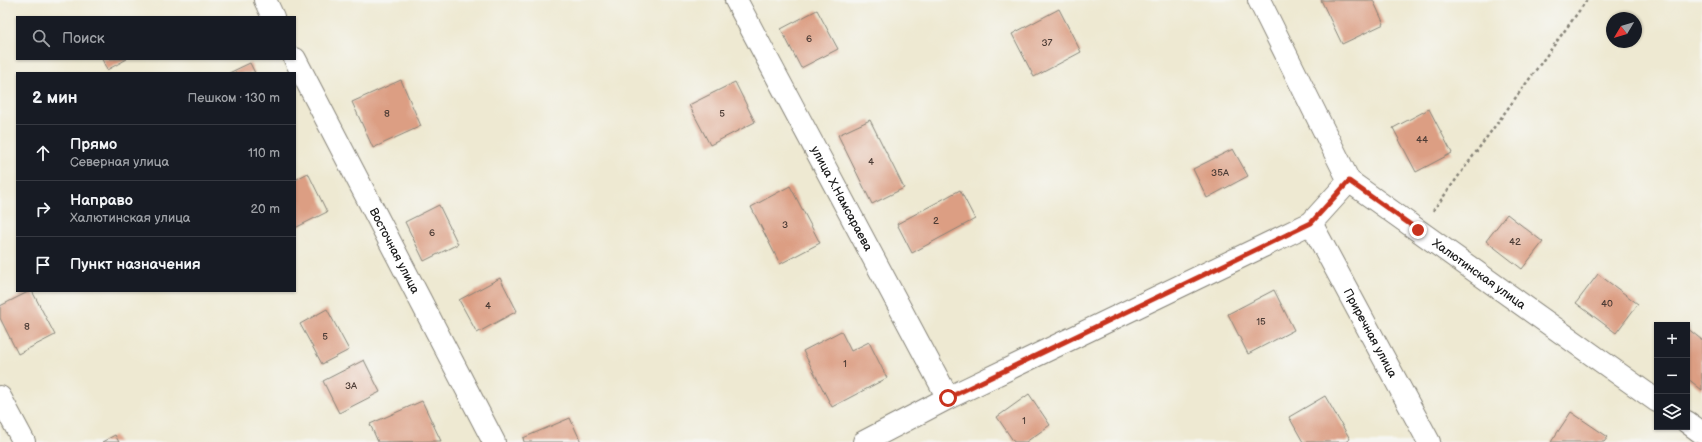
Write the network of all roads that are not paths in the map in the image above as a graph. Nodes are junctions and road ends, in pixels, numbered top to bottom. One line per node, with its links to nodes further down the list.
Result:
1 (265, 0): 4 (street)
2 (736, 0): 9 (street, улица Х.Намсараева)
3 (1259, 0): 6 (street, Халютинская улица)
4 (273, 16)
5 (296, 60): 14 (street, Восточная улица)
6 (1349, 181): 7 (street); 10 (street, Халютинская улица)
7 (1311, 223): 9 (street); 16 (street, Приречная улица)
8 (0, 397): 13 (street)
9 (948, 398): 15 (street)
10 (1654, 399)
11 (1690, 424): 12 (street)
12 (1702, 433)
13 (24, 442)
14 (494, 442)
15 (864, 442)
16 (1429, 442)

